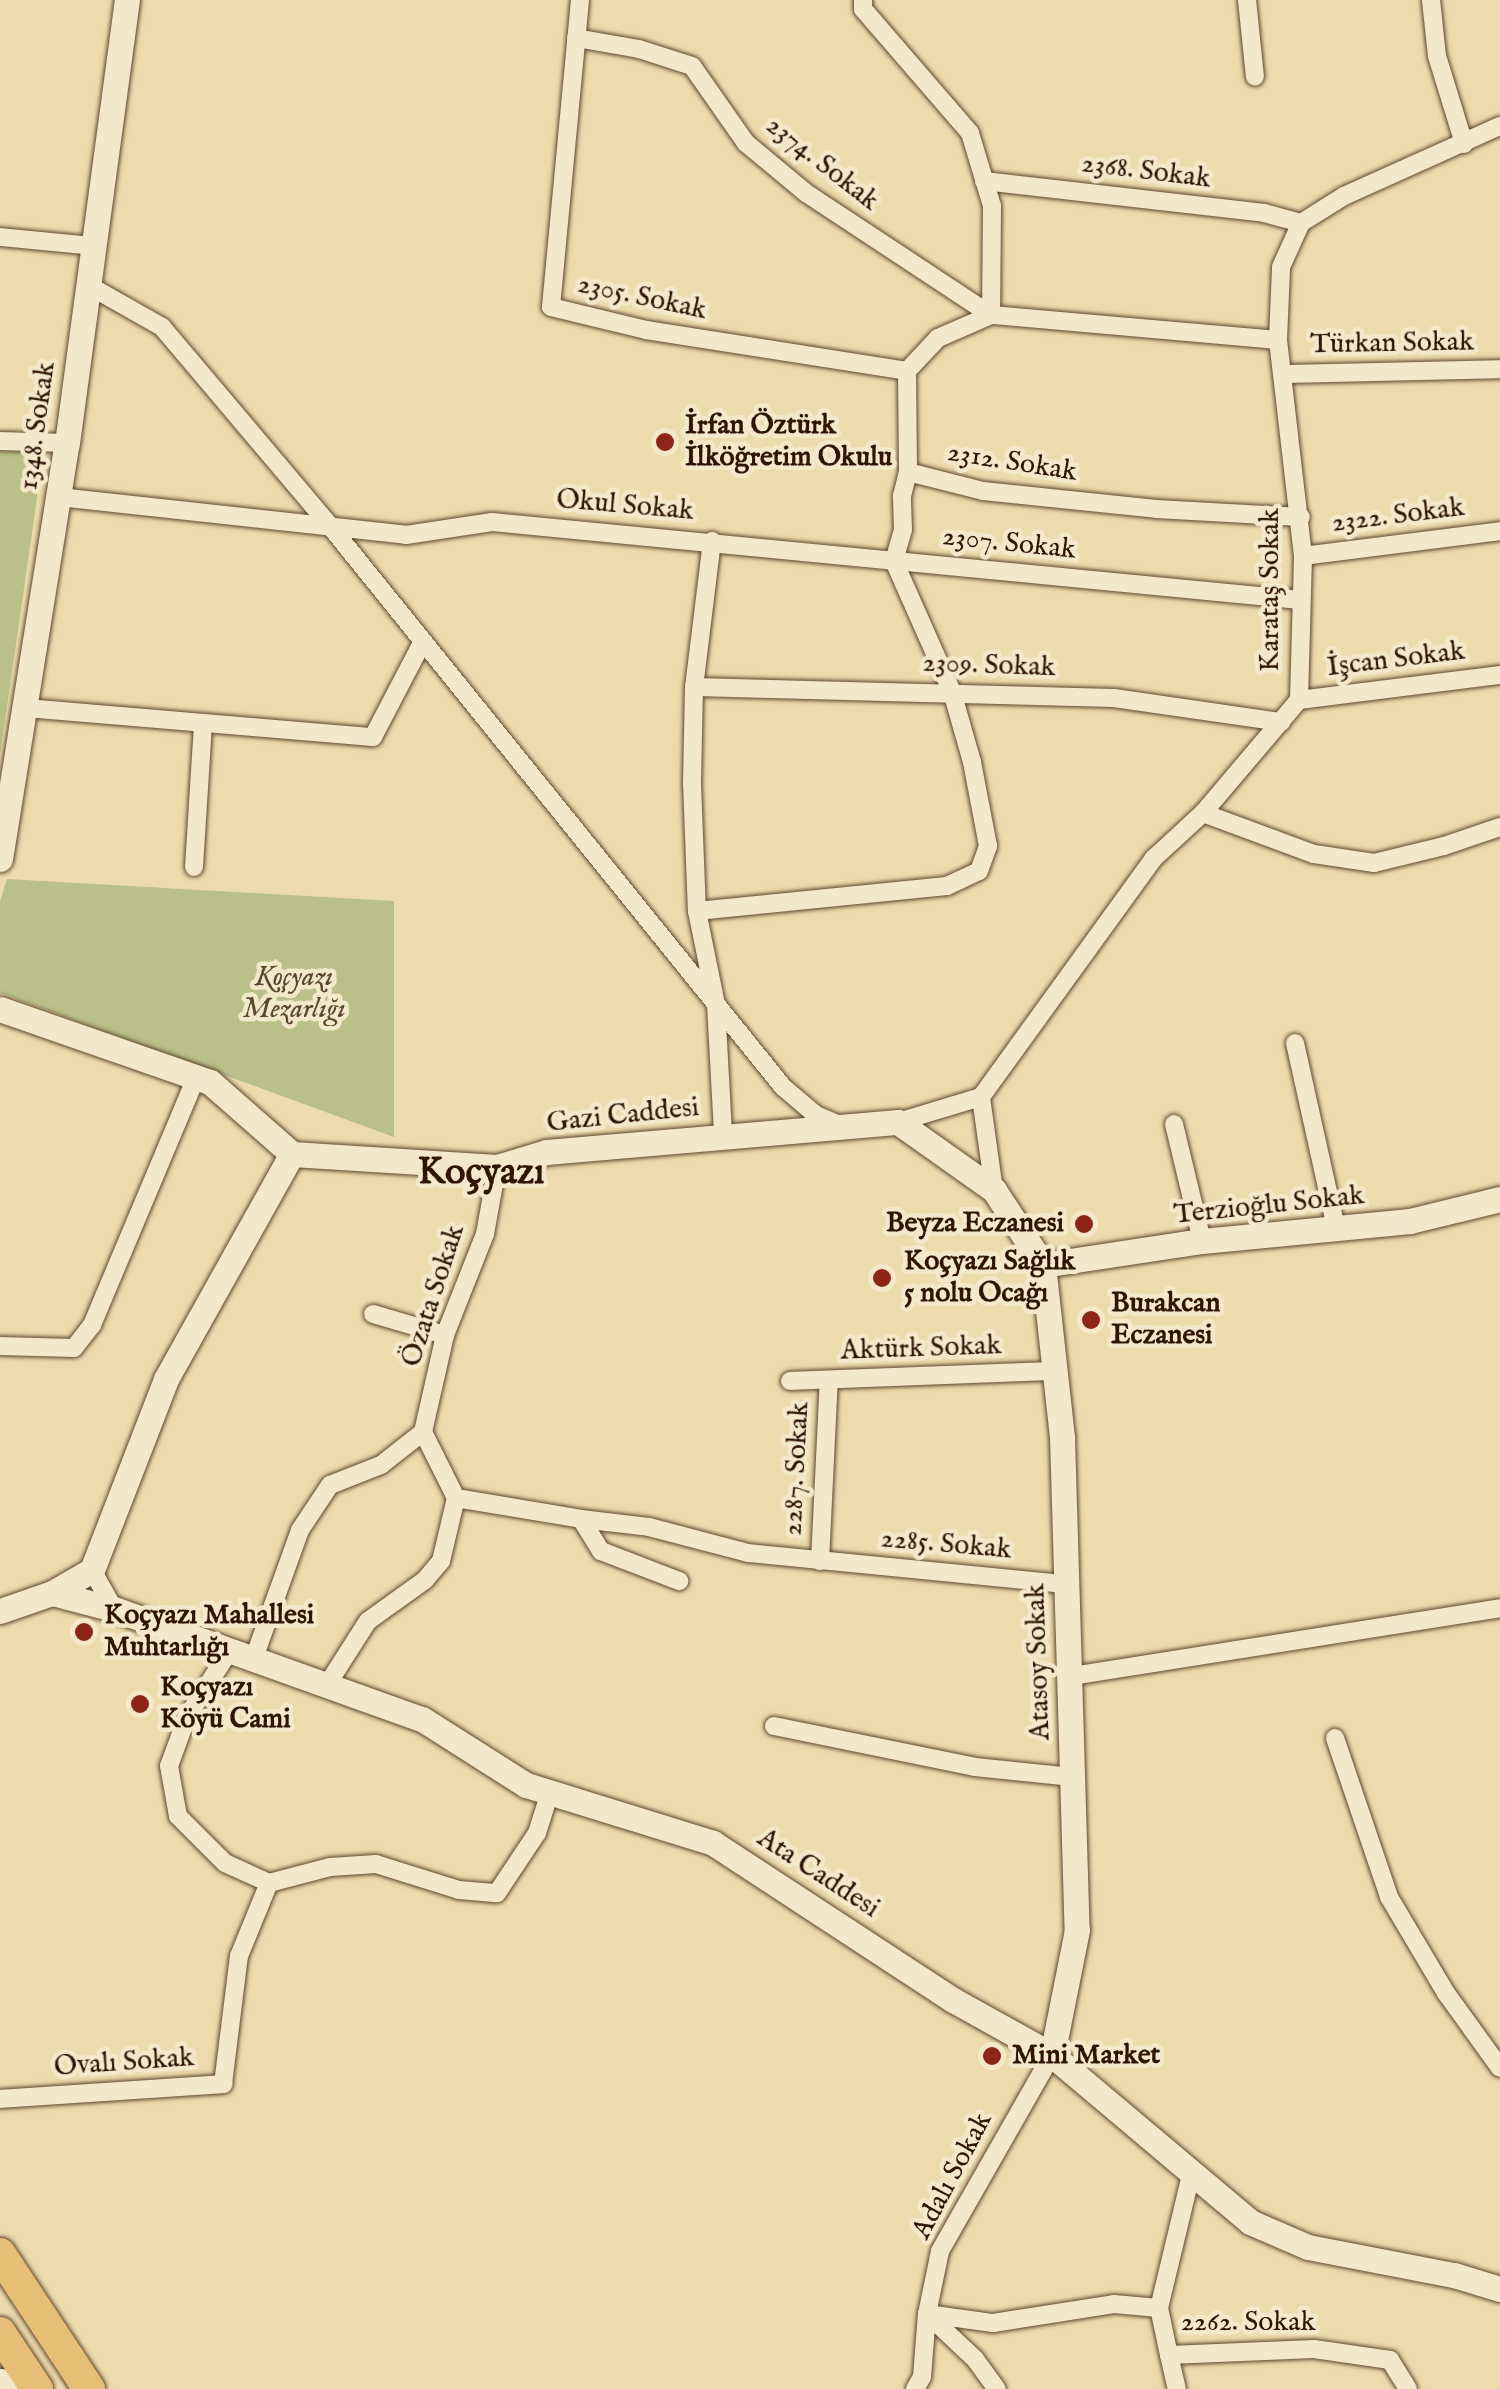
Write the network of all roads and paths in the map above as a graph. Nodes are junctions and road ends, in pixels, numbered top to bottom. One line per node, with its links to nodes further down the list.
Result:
1 (128, 0): 13 (street, 1348. Sokak)
2 (580, 0): 6 (street, 2305. Sokak)
3 (863, 0): 10 (street)
4 (1247, 0): 7 (street)
5 (1431, 0): 9 (street)
6 (576, 38): 15 (street, 2374. Sokak); 18 (street, 2305. Sokak)
7 (1255, 77)
8 (1500, 126): 9 (street)
9 (1464, 144): 11 (street)
10 (984, 181): 11 (street, 2368. Sokak); 15 (street)
11 (1300, 223): 16 (street, Karataş Sokak)
12 (0, 238): 13 (street)
13 (94, 246): 14 (street, 1348. Sokak)
14 (88, 286): 21 (street, 1348. Sokak); 25 (street)
15 (991, 315): 16 (street); 18 (street)
16 (1278, 340): 19 (street, Karataş Sokak)
17 (1500, 369): 19 (street, Türkan Sokak)
18 (906, 372): 22 (street, 2312. Sokak)
19 (1285, 374): 24 (street, Karataş Sokak)
20 (0, 441): 21 (street)
21 (66, 443): 23 (street, 1348. Sokak)
22 (908, 472): 24 (street, 2312. Sokak); 29 (street)
23 (58, 497): 25 (street, Okul Sokak); 36 (street, 1348. Sokak)
24 (1301, 516): 28 (street, Karataş Sokak)
25 (330, 526): 27 (street, Okul Sokak); 31 (street)
26 (1500, 531): 28 (street, 2322. Sokak)
27 (712, 541): 29 (street, 2307. Sokak); 33 (street, Okul Sokak)
28 (1303, 556): 30 (street, Karataş Sokak)
29 (894, 561): 30 (street, 2307. Sokak); 34 (street)
30 (1300, 600): 35 (street, Karataş Sokak)
31 (423, 642): 38 (street); 44 (street)
32 (1500, 674): 35 (street, İşcan Sokak)
33 (694, 688): 34 (street, 2309. Sokak); 43 (street, Okul Sokak)
34 (952, 692): 37 (street, 2309. Sokak); 43 (street)
35 (1300, 700): 37 (street, Karataş Sokak)
36 (26, 708): 38 (street); 41 (street, 1348. Sokak)
37 (1281, 722): 39 (street, Karataş Sokak)
38 (204, 723): 42 (street)
39 (1203, 813): 40 (street); 48 (street, Karataş Sokak)
40 (1500, 827)
41 (0, 859)
42 (194, 867)
43 (697, 911): 44 (street, Okul Sokak)
44 (716, 1004): 51 (street); 52 (street, Okul Sokak)
45 (0, 1009): 47 (street)
46 (1296, 1043): 57 (street)
47 (196, 1077): 53 (street); 62 (street)
48 (982, 1098): 49 (street); 55 (street)
49 (898, 1122): 51 (street, Gazi Caddesi); 55 (street)
50 (1174, 1124): 58 (street)
51 (842, 1126): 52 (street, Gazi Caddesi)
52 (722, 1135): 54 (street, Gazi Caddesi)
53 (292, 1154): 54 (street, Gazi Caddesi); 70 (street)
54 (497, 1167): 61 (street, Özata Sokak)
55 (994, 1190): 59 (street)
56 (1500, 1200): 57 (street, Terzioğlu Sokak)
57 (1336, 1228): 58 (street, Terzioğlu Sokak)
58 (1202, 1241): 59 (street, Terzioğlu Sokak)
59 (1043, 1265): 63 (street, Atasoy Sokak)
60 (372, 1314): 61 (street)
61 (446, 1335): 66 (street, Özata Sokak)
62 (0, 1346)
63 (1055, 1371): 64 (street, Aktürk Sokak); 72 (street, Atasoy Sokak)
64 (829, 1380): 65 (street, Aktürk Sokak); 69 (street, 2287. Sokak)
65 (790, 1381)
66 (423, 1432): 67 (street); 77 (street)
67 (456, 1498): 68 (street); 79 (street)
68 (581, 1519): 69 (street, 2285. Sokak); 71 (street)
69 (820, 1561): 72 (street, 2285. Sokak)
70 (92, 1570): 73 (street); 75 (street)
71 (679, 1581)
72 (1066, 1584): 78 (street, Atasoy Sokak)
73 (52, 1593): 75 (street, Ata Caddesi); 76 (street)
74 (1500, 1608): 78 (street)
75 (114, 1609): 77 (street, Ata Caddesi)
76 (0, 1611)
77 (242, 1654): 79 (street, Ata Caddesi); 84 (street)
78 (1072, 1676): 82 (street, Atasoy Sokak)
79 (328, 1685): 83 (street, Ata Caddesi)
80 (774, 1726): 82 (street)
81 (1335, 1738): 86 (street)
82 (1072, 1777): 85 (street, Atasoy Sokak)
83 (550, 1792): 84 (street); 85 (street, Ata Caddesi)
84 (269, 1883): 87 (street, Ovalı Sokak)
85 (1052, 2055): 88 (street, Ata Caddesi); 92 (street, Adalı Sokak)
86 (1500, 2068)
87 (0, 2099)
88 (1191, 2175): 90 (street, Ata Caddesi); 91 (street)
89 (0, 2254): 98 (highway)
90 (1500, 2289)
91 (1158, 2308): 92 (street, 2262. Sokak); 94 (street, 2262. Sokak)
92 (927, 2314): 99 (street, Adalı Sokak); 100 (street)
93 (0, 2333): 97 (highway)
94 (1169, 2355): 101 (street); 102 (street, 2262. Sokak)
95 (0, 2380): 96 (street)
96 (6, 2389)
97 (37, 2389)
98 (89, 2389)
99 (915, 2389)
100 (996, 2389)
101 (1177, 2389)
102 (1408, 2389)

